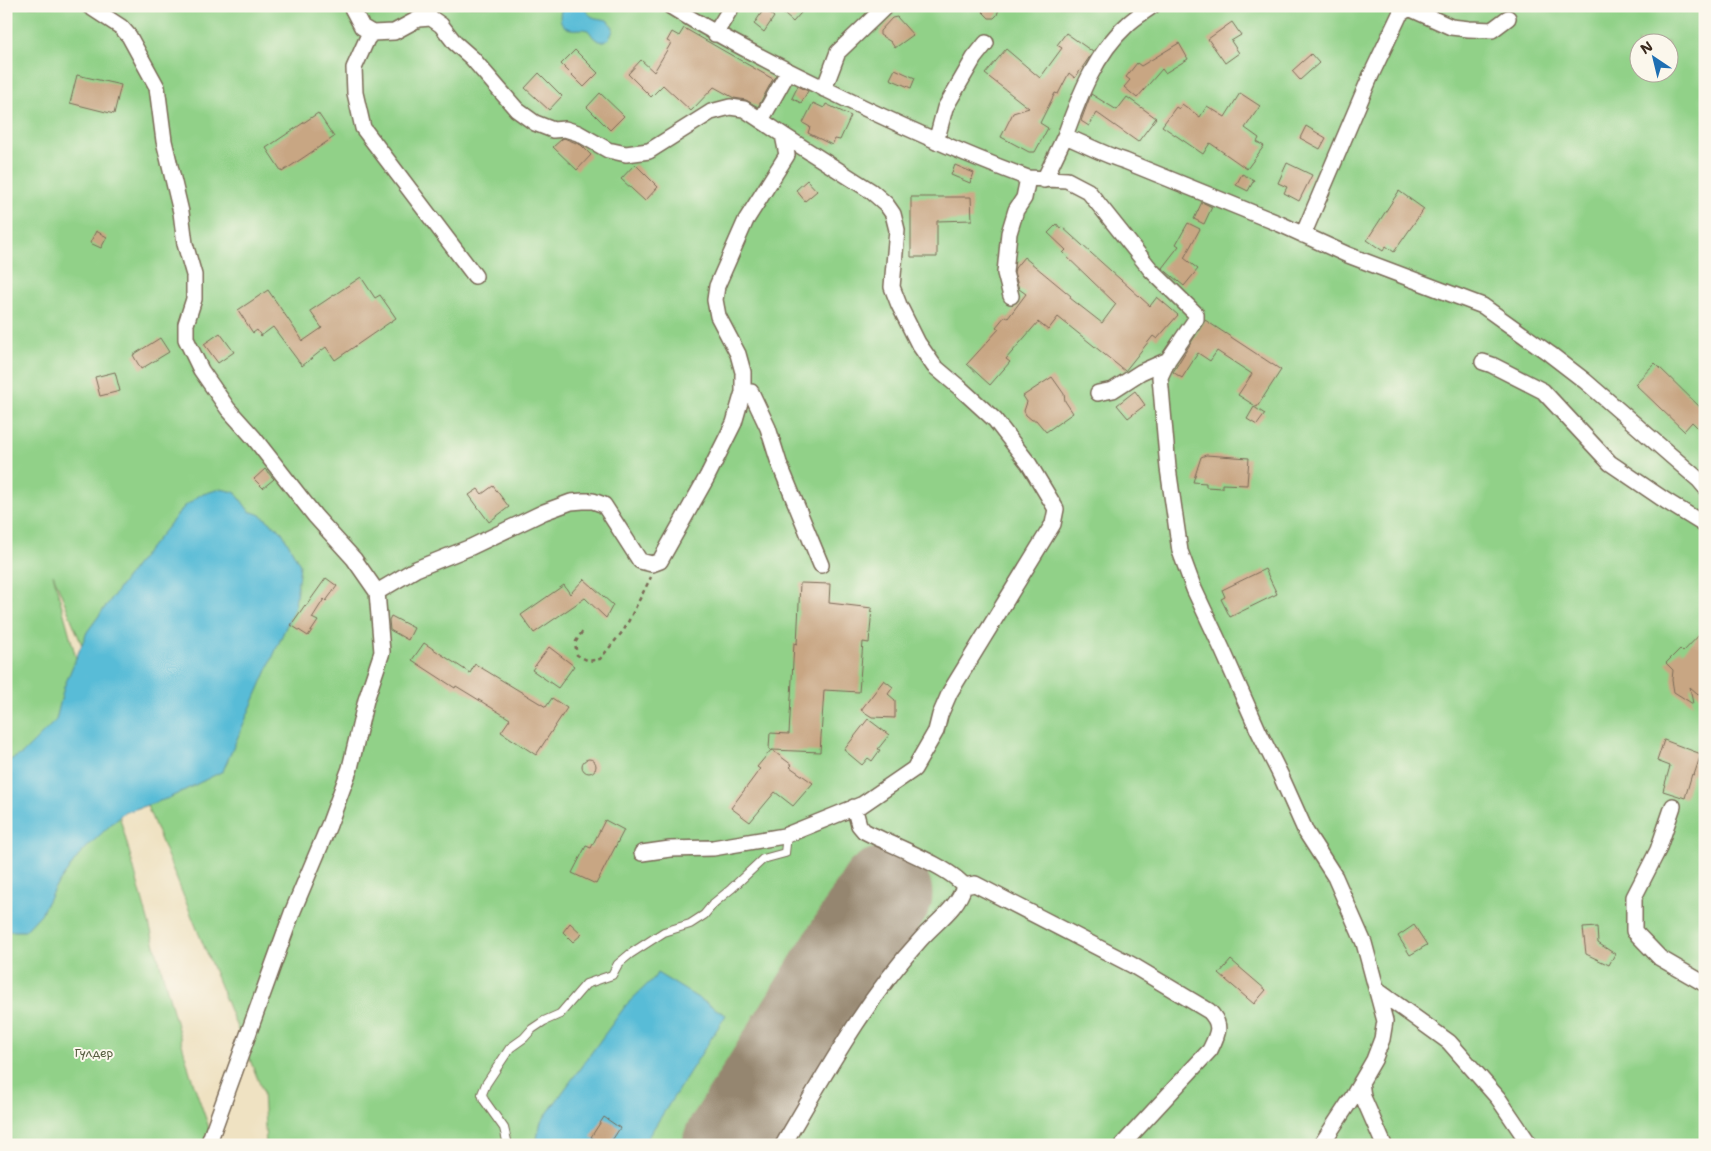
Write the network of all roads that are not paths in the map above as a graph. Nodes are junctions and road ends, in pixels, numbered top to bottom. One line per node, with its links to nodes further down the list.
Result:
1 (89, 6): 29 (street)
2 (351, 6): 8 (street)
3 (670, 6): 9 (street)
4 (732, 6): 9 (street)
5 (886, 6): 12 (street)
6 (1152, 6): 15 (street)
7 (1508, 18): 19 (street)
8 (372, 33): 13 (street); 20 (street)
9 (715, 34): 11 (street)
10 (986, 43): 16 (street)
11 (788, 72): 12 (street); 13 (street)
12 (824, 89): 16 (street)
13 (761, 120): 14 (street)
14 (783, 135): 24 (street); 31 (street)
15 (1065, 136): 18 (street); 19 (street)
16 (936, 142): 17 (street)
17 (1028, 178): 18 (street); 21 (street)
18 (1044, 180): 22 (street)
19 (1303, 236): 26 (street)
20 (475, 276)
21 (1011, 296)
22 (1168, 360): 25 (street); 36 (street)
23 (1483, 362): 27 (street)
24 (742, 392): 28 (street); 29 (street)
25 (1098, 393)
26 (1705, 487)
27 (1705, 525)
28 (821, 565)
29 (377, 592): 38 (street)
30 (1673, 806): 35 (street)
31 (854, 807): 32 (street); 34 (street)
32 (787, 834): 33 (street); 39 (lane)
33 (642, 853)
34 (964, 886): 40 (street); 41 (street)
35 (1705, 984)
36 (1377, 990): 37 (street); 44 (street)
37 (1361, 1082): 42 (street); 43 (street)
38 (208, 1145)
39 (508, 1145)
40 (783, 1145)
41 (1122, 1145)
42 (1321, 1145)
43 (1384, 1145)
44 (1530, 1145)

